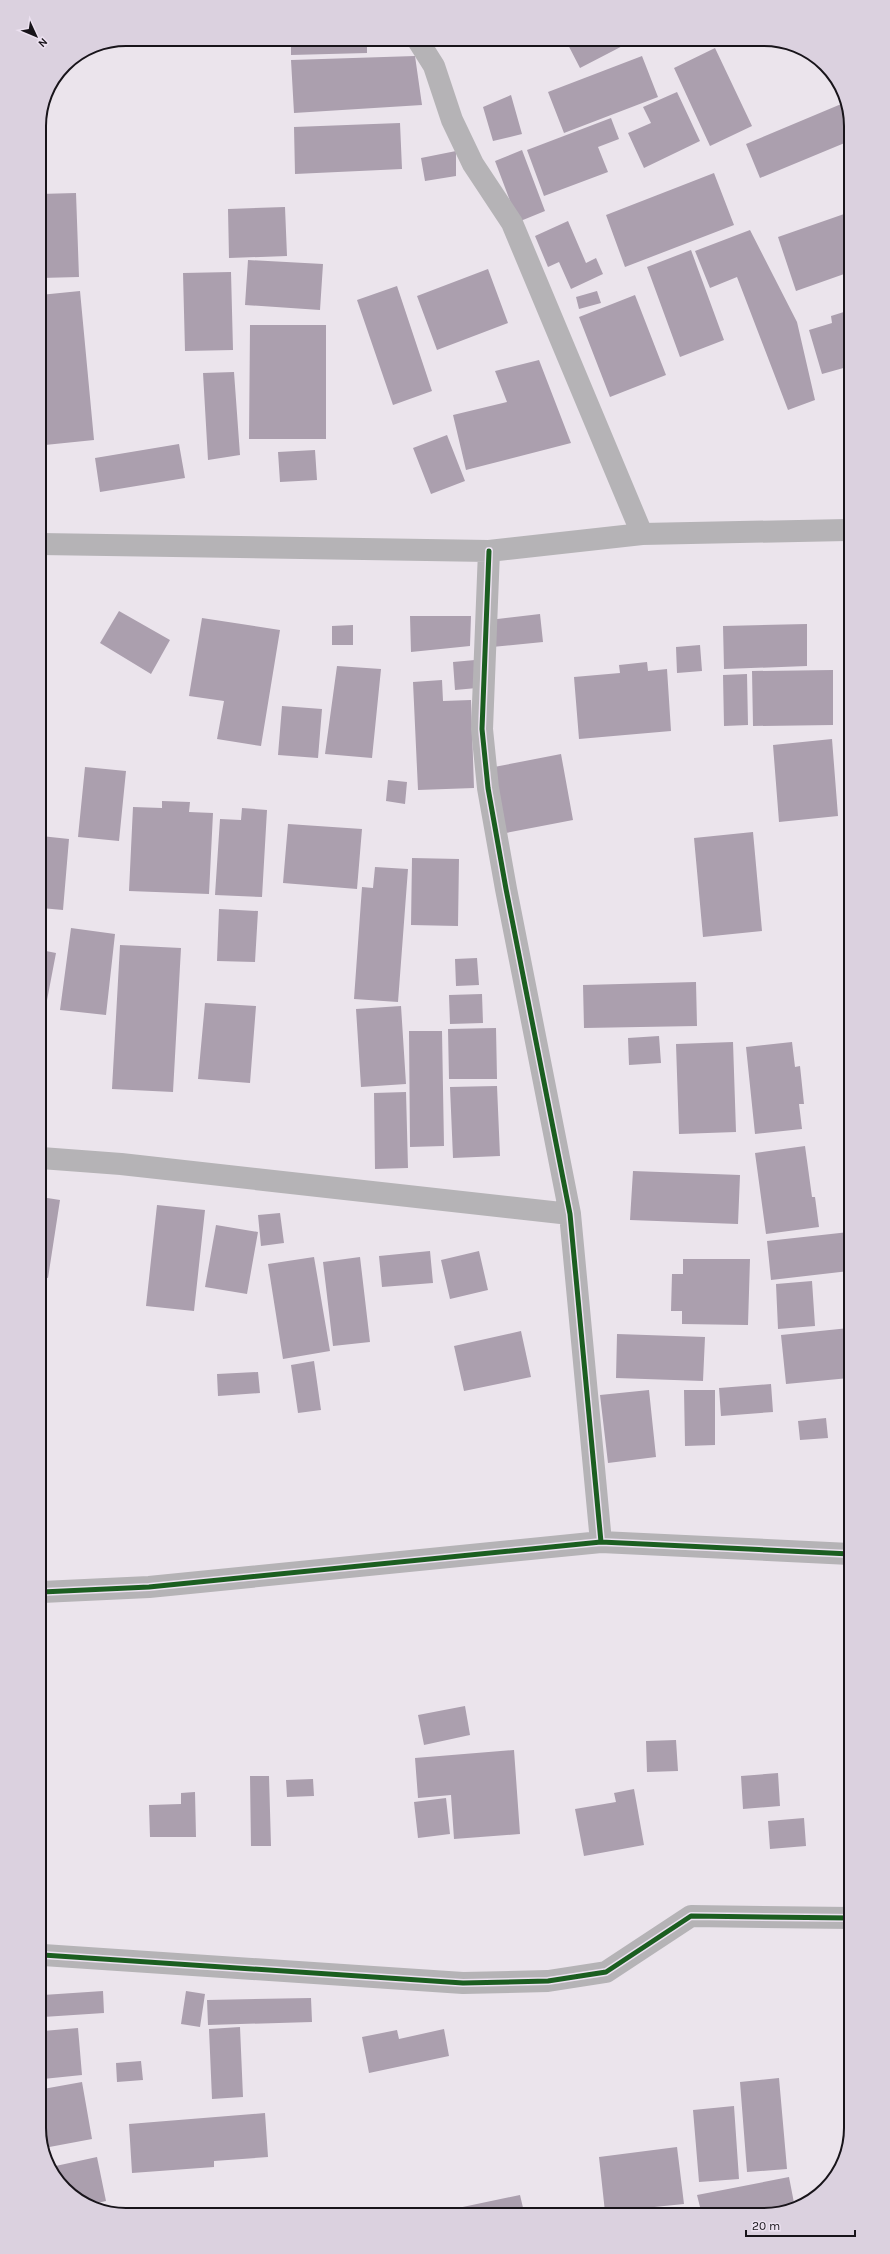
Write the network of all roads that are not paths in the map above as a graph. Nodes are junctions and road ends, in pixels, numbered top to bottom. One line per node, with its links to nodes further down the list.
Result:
1 (421, 46): 3 (street)
2 (844, 530): 3 (street)
3 (642, 534): 5 (street)
4 (46, 544): 5 (street)
5 (489, 551): 7 (street)
6 (46, 1158): 7 (street)
7 (570, 1214): 8 (street)
8 (601, 1542): 9 (street); 10 (street)
9 (844, 1554)
10 (46, 1592)
11 (844, 1918): 12 (street)
12 (46, 1955)

